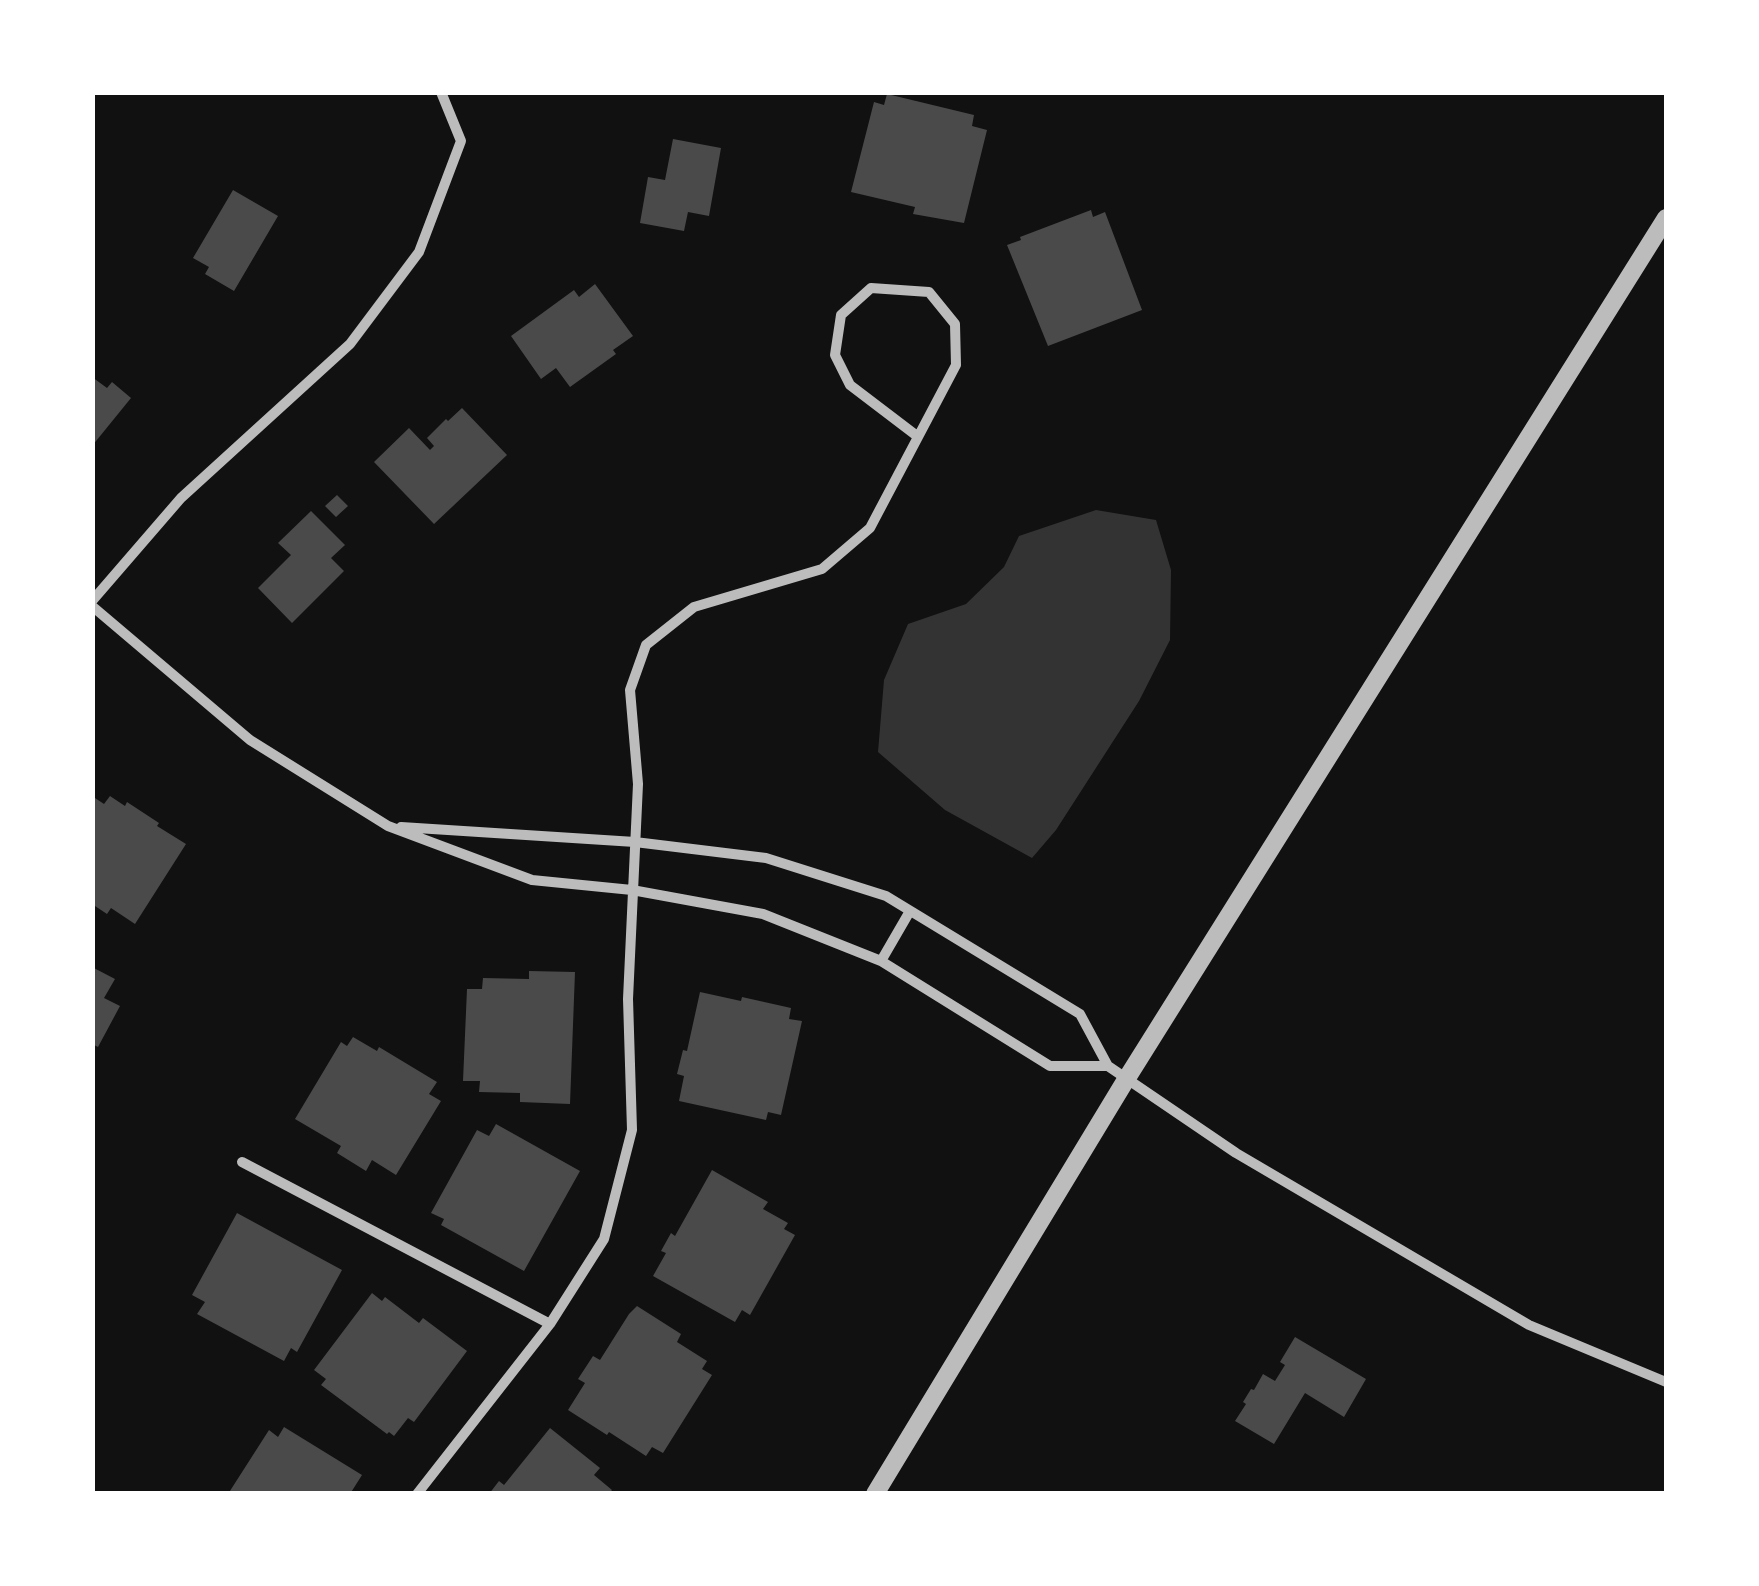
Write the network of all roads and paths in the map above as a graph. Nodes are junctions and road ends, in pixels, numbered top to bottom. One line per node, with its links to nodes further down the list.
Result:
1 (441, 92): 4 (street)
2 (1666, 218): 11 (street)
3 (917, 436): 3 (street); 6 (street)
4 (92, 603): 5 (street)
5 (388, 826): 6 (street); 7 (street)
6 (634, 842): 7 (street); 8 (street)
7 (632, 890): 9 (street); 13 (street)
8 (910, 911): 9 (street); 10 (street)
9 (881, 961): 10 (street)
10 (1108, 1066): 11 (street)
11 (1127, 1078): 14 (street); 16 (street)
12 (242, 1162): 13 (street)
13 (550, 1324): 15 (street)
14 (1666, 1382)
15 (417, 1494)
16 (874, 1494)

